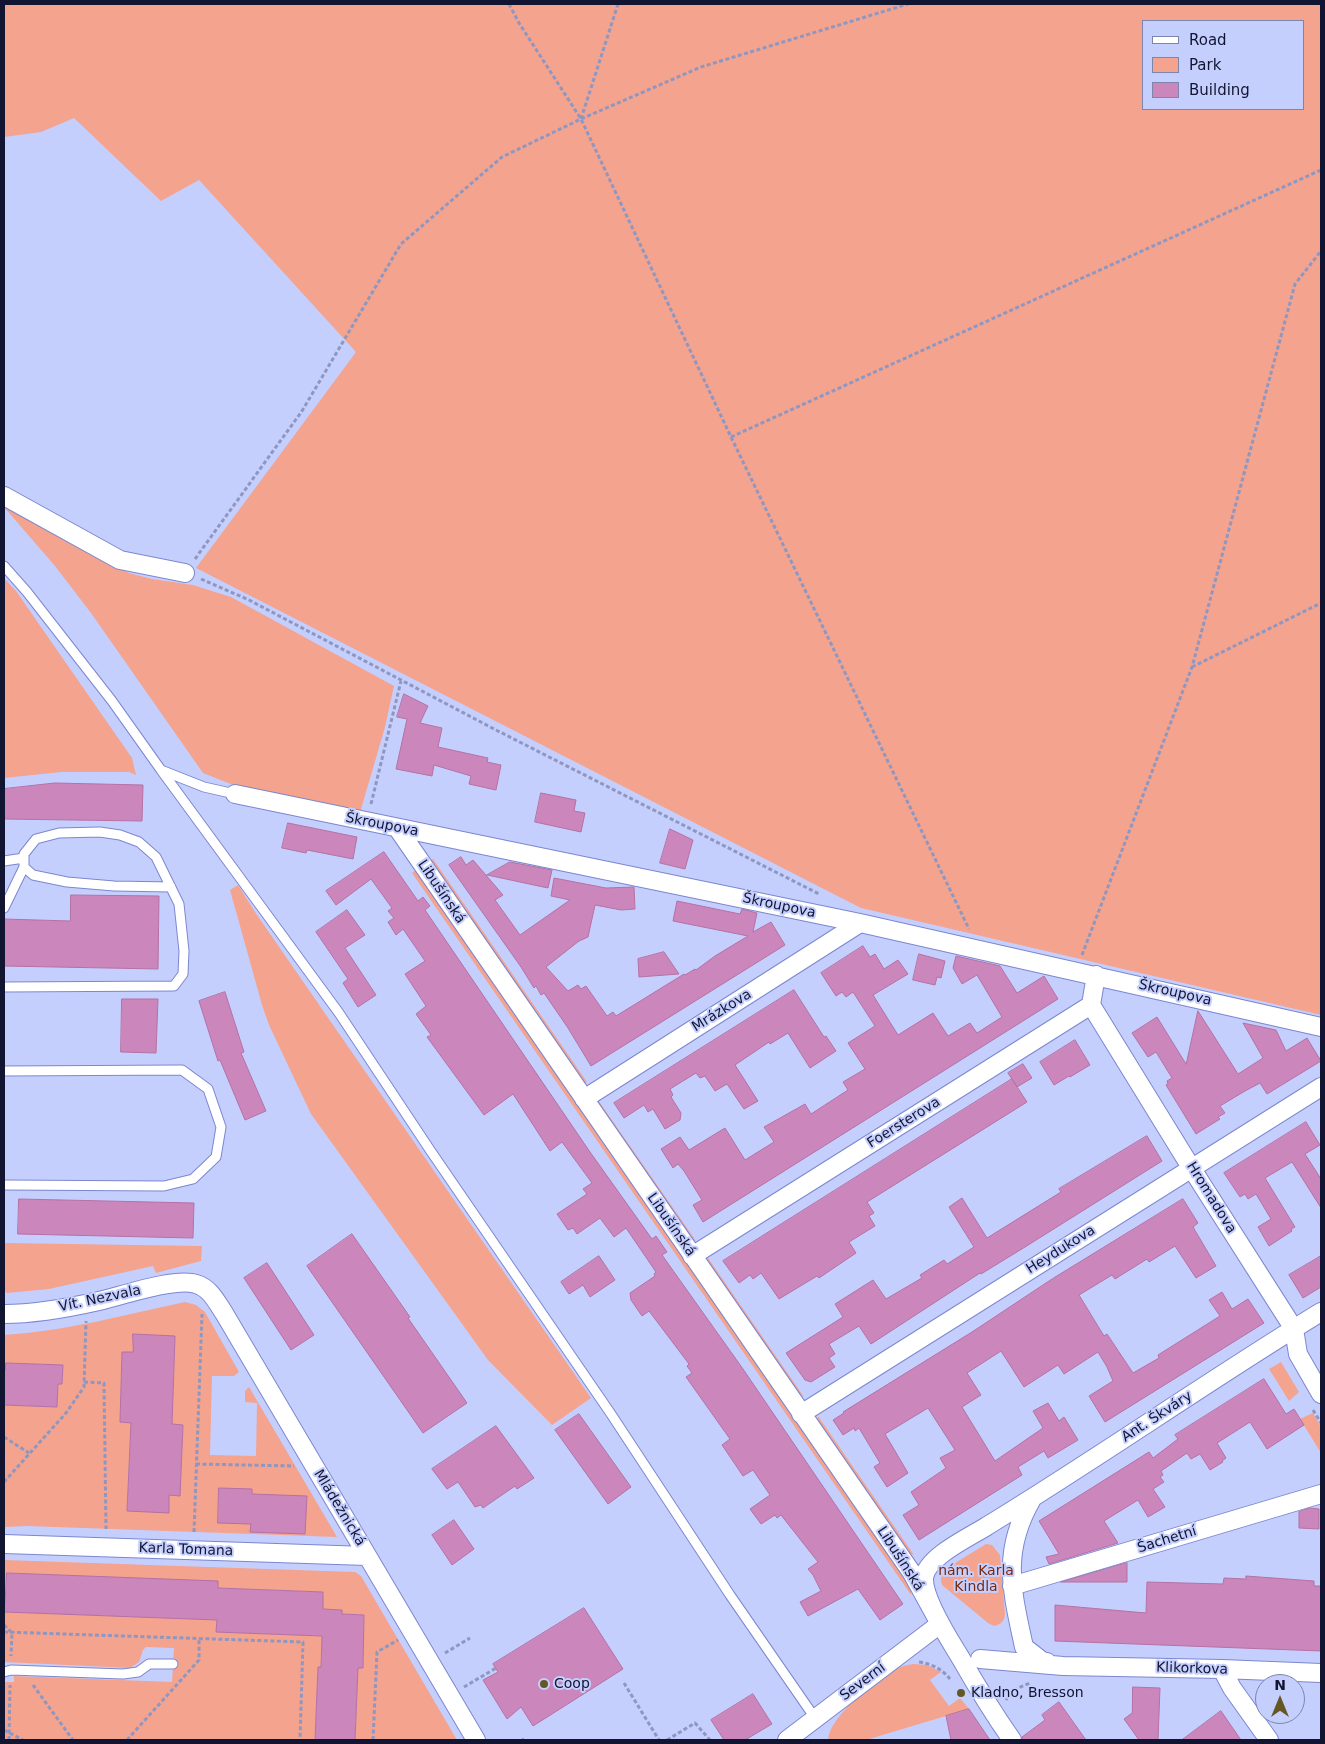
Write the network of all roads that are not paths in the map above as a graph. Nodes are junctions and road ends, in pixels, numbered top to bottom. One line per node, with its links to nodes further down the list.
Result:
1 (4, 496): 3 (street)
2 (4, 566): 4 (lane)
3 (186, 573)
4 (160, 770): 5 (lane); 46 (lane)
5 (235, 794): 6 (street, Škroupova)
6 (398, 829): 11 (street, Škroupova); 18 (street, Libušínská)
7 (4, 861): 8 (lane)
8 (24, 863): 9 (lane); 9 (lane); 10 (lane)
9 (171, 887): 13 (lane)
10 (4, 908)
11 (860, 924): 12 (street, Škroupova); 18 (street, Mrázkova)
12 (1096, 976): 14 (street); 15 (street, Škroupova)
13 (4, 987)
14 (1091, 1005): 19 (street, Hromadova); 21 (street, Foersterova)
15 (1321, 1027)
16 (4, 1071): 20 (lane)
17 (1321, 1087): 19 (street, Heydukova)
18 (584, 1099): 21 (street, Libušínská)
19 (1192, 1168): 25 (street, Hromadova); 27 (street, Heydukova)
20 (4, 1185)
21 (692, 1256): 27 (street, Libušínská)
22 (195, 1283): 24 (street, Vít. Nezvala); 33 (street, Mládežnická)
23 (1321, 1312): 25 (street, Ant. Škváry)
24 (4, 1314)
25 (1294, 1329): 26 (street, Hromadova); 29 (street, Ant. Škváry)
26 (1316, 1400)
27 (801, 1414): 34 (street, Libušínská)
28 (1321, 1494): 36 (street, Šachetní)
29 (1034, 1497): 30 (street, Ant. Škváry); 32 (street)
30 (992, 1523): 32 (street); 35 (street)
31 (4, 1544): 33 (street, Karla Tomana)
32 (1012, 1555): 36 (street)
33 (367, 1556): 47 (street, Mládežnická)
34 (902, 1559): 35 (street); 37 (street, Libušínská)
35 (929, 1565): 37 (street)
36 (1012, 1586): 38 (street)
37 (940, 1624): 39 (street); 46 (street, Severní)
38 (1024, 1647): 40 (street); 42 (street)
39 (960, 1657): 40 (street); 49 (street)
40 (980, 1658): 42 (street)
41 (173, 1664): 44 (lane)
42 (1063, 1666): 43 (street, Klikorkova)
43 (1222, 1669): 45 (street, Klikorkova); 50 (street)
44 (8, 1674)
45 (1321, 1674)
46 (815, 1718): 48 (street, Severní)
47 (476, 1740)
48 (787, 1740)
49 (1012, 1740)
50 (1269, 1740)

